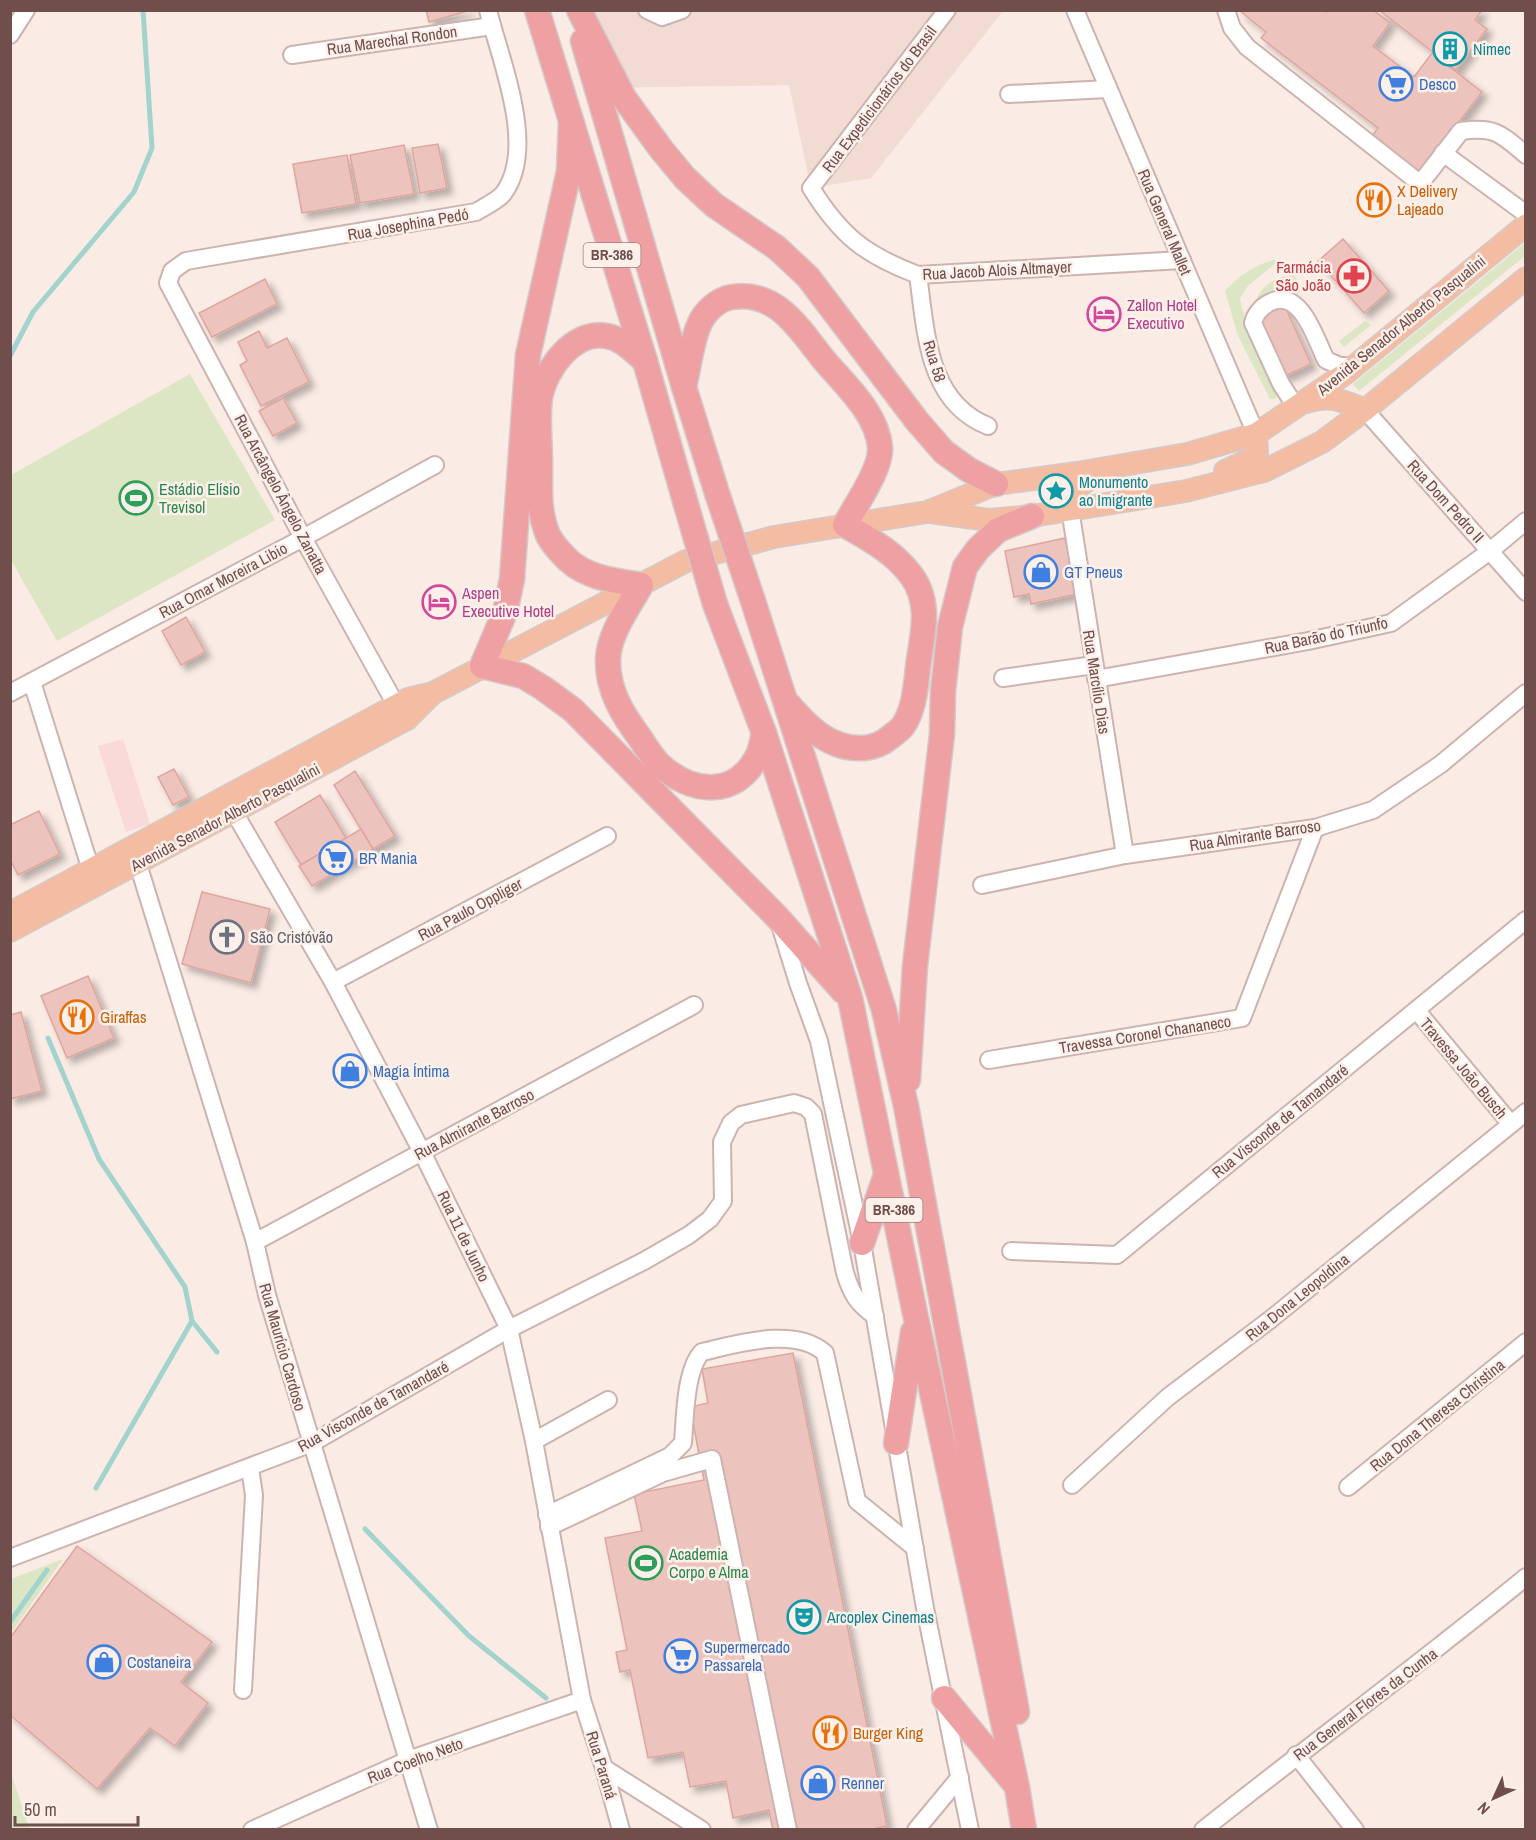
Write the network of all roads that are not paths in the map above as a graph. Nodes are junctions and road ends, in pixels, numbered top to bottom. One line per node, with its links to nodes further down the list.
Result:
1 (26, 10): 11 (street)
2 (537, 10): 15 (highway, BR-386)
3 (574, 10): 27 (highway, BR-386)
4 (579, 10): 34 (highway)
5 (647, 10): 6 (street)
6 (682, 10)
7 (947, 10): 18 (street, Rua Expedicionários do Brasil)
8 (1075, 10): 13 (street, Rua General Mallet)
9 (1226, 10): 16 (street)
10 (490, 18): 12 (street, Rua Marechal Rondon); 24 (street, Rua Josephina Pedó)
11 (10, 34)
12 (292, 55)
13 (1108, 89): 14 (street); 21 (street, Rua General Mallet)
14 (1010, 94)
15 (571, 121): 25 (highway, BR-386); 45 (highway)
16 (1443, 153): 17 (street); 19 (street)
17 (1526, 155)
18 (811, 189): 22 (street, Rua Jacob Alois Altmayer)
19 (1526, 214)
20 (1526, 225): 26 (main road, Avenida Senador Alberto Pasqualini)
21 (1182, 260): 22 (street, Rua Jacob Alois Altmayer); 31 (street, Rua General Mallet)
22 (918, 275): 30 (street, Rua 58)
23 (1526, 278): 29 (main road, Avenida Senador Alberto Pasqualini)
24 (168, 283): 41 (street, Rua Arcângelo Ângelo Zanatta)
25 (645, 361): 43 (highway); 54 (highway, BR-386, bridge)
26 (1354, 366): 28 (main road, Avenida Senador Alberto Pasqualini); 28 (street)
27 (684, 387): 40 (highway); 52 (highway, BR-386, bridge)
28 (1298, 406): 29 (main road); 31 (main road, Avenida Senador Alberto Pasqualini)
29 (1365, 410): 35 (main road, Avenida Senador Alberto Pasqualini); 42 (street, Rua Dom Pedro II)
30 (988, 426)
31 (1256, 434): 33 (main road, Avenida Senador Alberto Pasqualini); 35 (main road)
32 (435, 465): 41 (street, Rua Omar Moreira Libio)
33 (1111, 467): 34 (main road, Avenida Senador Alberto Pasqualini); 36 (main road)
34 (996, 484): 37 (main road, Avenida Senador Alberto Pasqualini)
35 (1186, 491): 36 (main road, Avenida Senador Alberto Pasqualini)
36 (1070, 509): 38 (main road, Avenida Senador Alberto Pasqualini); 46 (street, Rua Marcílio Dias)
37 (927, 512): 38 (main road, Avenida Senador Alberto Pasqualini); 40 (main road, Avenida Senador Alberto Pasqualini)
38 (1032, 516): 71 (highway)
39 (1526, 521): 42 (street, Rua Barão do Triunfo)
40 (845, 525): 43 (main road, Avenida Senador Alberto Pasqualini); 52 (highway)
41 (303, 538): 48 (street, Rua Omar Moreira Libio); 53 (street, Rua Arcângelo Ângelo Zanatta)
42 (1490, 551): 44 (street, Rua Dom Pedro II); 46 (street, Rua Barão do Triunfo)
43 (641, 585): 45 (main road, Avenida Senador Alberto Pasqualini); 54 (highway)
44 (1526, 592)
45 (482, 666): 50 (main road, Avenida Senador Alberto Pasqualini); 63 (highway)
46 (1095, 672): 47 (street, Rua Barão do Triunfo); 58 (street, Rua Marcílio Dias)
47 (1003, 678)
48 (32, 682): 49 (street, Rua Omar Moreira Libio); 60 (street)
49 (10, 693)
50 (433, 693): 53 (main road, Avenida Senador Alberto Pasqualini); 55 (main road, Avenida Senador Alberto Pasqualini)
51 (1526, 693): 56 (street, Rua Almirante Barroso)
52 (782, 696): 71 (highway, BR-386)
53 (396, 705): 60 (main road, Avenida Senador Alberto Pasqualini)
54 (764, 733): 67 (highway, BR-386)
55 (234, 812): 59 (main road, Avenida Senador Alberto Pasqualini); 66 (street, Rua 11 de Junho)
56 (1315, 828): 58 (street, Rua Almirante Barroso); 70 (street, Travessa Coronel Chananeco)
57 (607, 836): 66 (street, Rua Paulo Oppliger)
58 (1125, 855): 61 (street, Rua Almirante Barroso)
59 (138, 864): 65 (main road, Avenida Senador Alberto Pasqualini); 76 (street, Rua Maurício Cardoso)
60 (91, 870): 62 (main road, Avenida Senador Alberto Pasqualini)
61 (982, 885)
62 (10, 913)
63 (778, 918): 67 (highway); 77 (street)
64 (1526, 920): 69 (street, Rua Visconde de Tamandaré)
65 (10, 932)
66 (333, 982): 74 (street, Rua 11 de Junho)
67 (850, 998): 75 (highway, BR-386)
68 (694, 1005): 74 (street, Rua Almirante Barroso)
69 (1417, 1011): 73 (street, Travessa João Busch); 78 (street, Rua Visconde de Tamandaré)
70 (989, 1059)
71 (906, 1106): 110 (highway, BR-386)
72 (1526, 1112): 73 (street, Rua Dona Leopoldina)
73 (1511, 1124): 88 (street, Rua Dona Leopoldina)
74 (422, 1152): 76 (street, Rua Almirante Barroso); 81 (street, Rua 11 de Junho)
75 (886, 1175): 77 (highway); 80 (highway, BR-386)
76 (255, 1242): 85 (street, Rua Maurício Cardoso)
77 (862, 1243): 79 (street)
78 (1011, 1251)
79 (875, 1316): 81 (street, Rua Visconde de Tamandaré); 86 (street)
80 (916, 1318): 86 (highway); 101 (highway, BR-386)
81 (509, 1329): 84 (street, Rua 11 de Junho); 85 (street, Rua Visconde de Tamandaré)
82 (1526, 1342): 89 (street, Rua Dona Theresa Christina)
83 (608, 1400): 84 (street)
84 (534, 1440): 90 (street, Rua 11 de Junho)
85 (312, 1443): 87 (street, Rua Visconde de Tamandaré); 98 (street, Rua Maurício Cardoso)
86 (896, 1443): 91 (street)
87 (250, 1468): 92 (street, Rua Visconde de Tamandaré); 94 (street)
88 (1072, 1485)
89 (1348, 1487)
90 (548, 1521): 91 (street); 96 (street, Rua 11 de Junho); 106 (street)
91 (915, 1548): 95 (street)
92 (10, 1558)
93 (1526, 1577): 97 (street, Rua General Flores da Cunha)
94 (243, 1690)
95 (944, 1698): 100 (street); 101 (highway)
96 (582, 1700): 98 (street, Rua Coelho Neto); 99 (street, Rua Paraná)
97 (1296, 1755): 111 (street, Rua General Flores da Cunha); 112 (street)
98 (408, 1760): 102 (street, Rua Coelho Neto); 103 (street, Rua Maurício Cardoso)
99 (604, 1768): 104 (street, Rua Paraná); 105 (street)
100 (960, 1777): 107 (street); 108 (street)
101 (1017, 1787): 109 (highway, BR-386)
102 (253, 1829)
103 (429, 1830)
104 (621, 1830)
105 (702, 1830)
106 (788, 1830)
107 (916, 1830)
108 (970, 1830)
109 (1024, 1830)
110 (1038, 1830)
111 (1203, 1830)
112 (1355, 1830)

